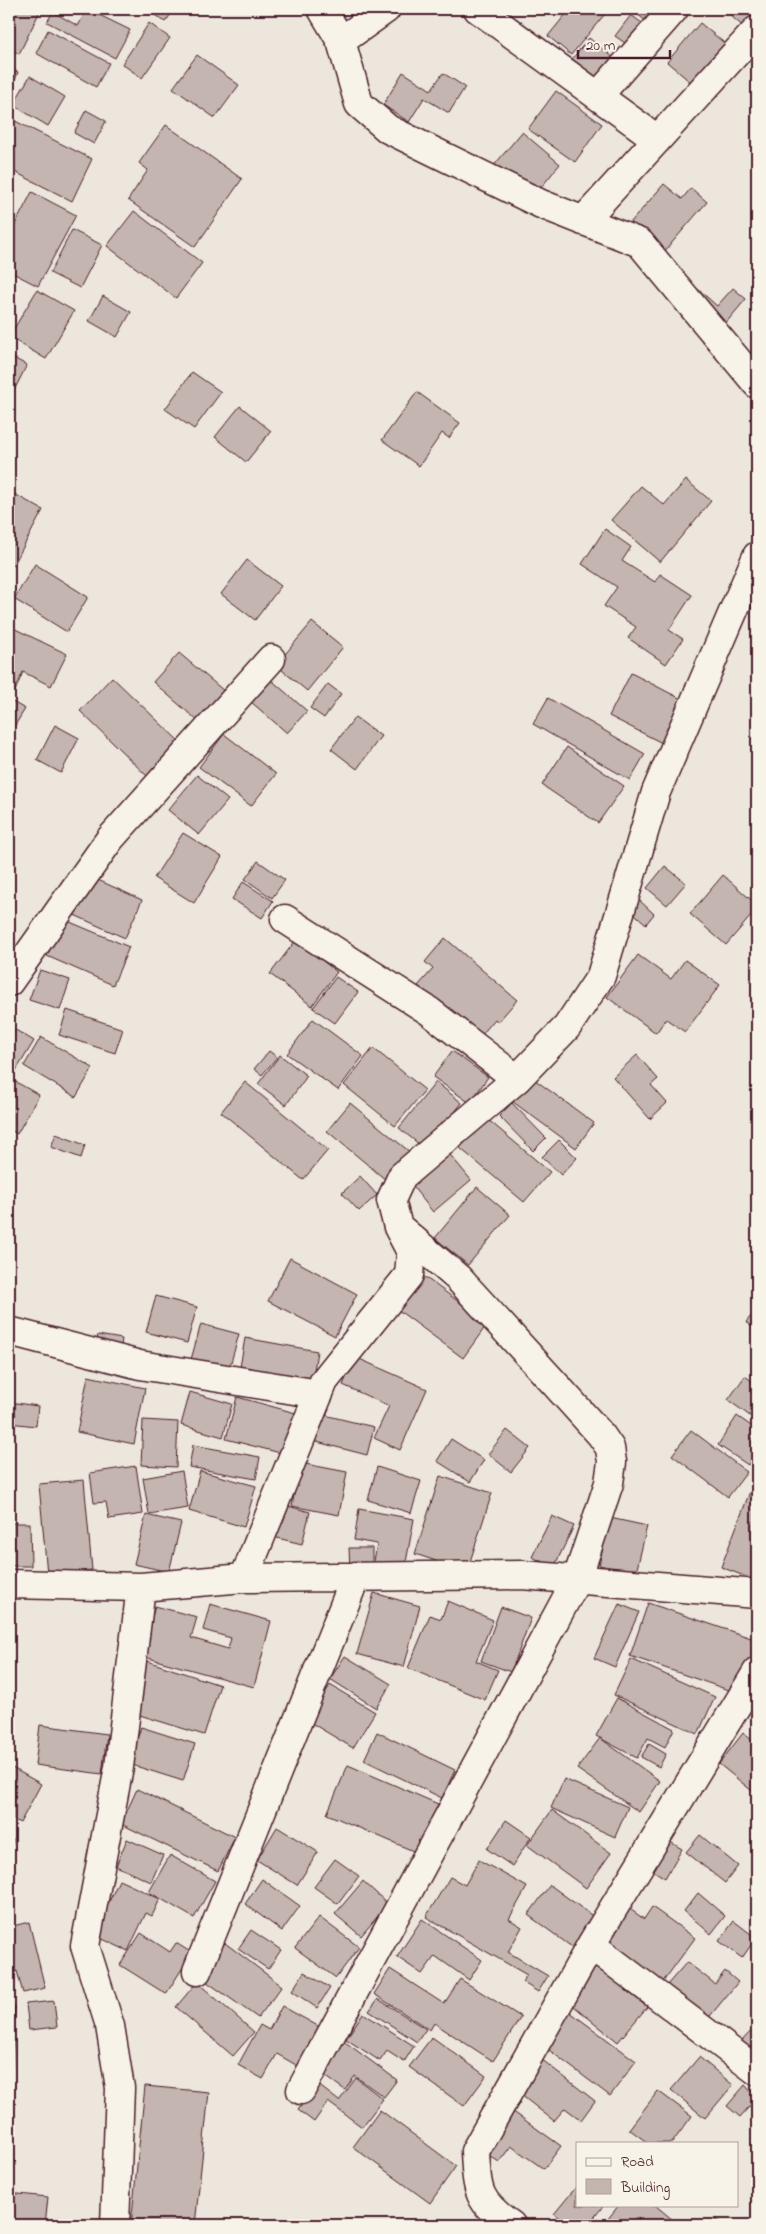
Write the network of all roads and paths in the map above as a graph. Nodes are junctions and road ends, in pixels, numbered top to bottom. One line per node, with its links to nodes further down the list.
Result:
1 (322, 9): 6 (street)
2 (386, 9): 6 (street)
3 (478, 9): 7 (street)
4 (674, 9): 7 (street)
5 (757, 30): 8 (street)
6 (341, 41): 9 (street)
7 (598, 96): 8 (street)
8 (657, 139): 9 (street)
9 (583, 221): 10 (street)
10 (757, 384)
11 (757, 556): 15 (street)
12 (271, 659): 14 (street)
13 (285, 919): 15 (street)
14 (9, 982)
15 (517, 1079): 16 (street)
16 (398, 1227): 18 (street); 21 (street)
17 (9, 1331): 18 (street)
18 (319, 1394): 20 (street)
19 (356, 1576): 20 (street); 21 (street); 27 (street)
20 (244, 1578): 23 (street)
21 (578, 1579): 24 (street); 29 (street)
22 (9, 1584): 23 (street)
23 (141, 1587): 30 (street)
24 (757, 1594)
25 (757, 1672): 26 (street)
26 (591, 1945): 28 (street); 31 (street)
27 (197, 1971)
28 (757, 2072)
29 (301, 2090)
30 (115, 2225)
31 (511, 2225)

